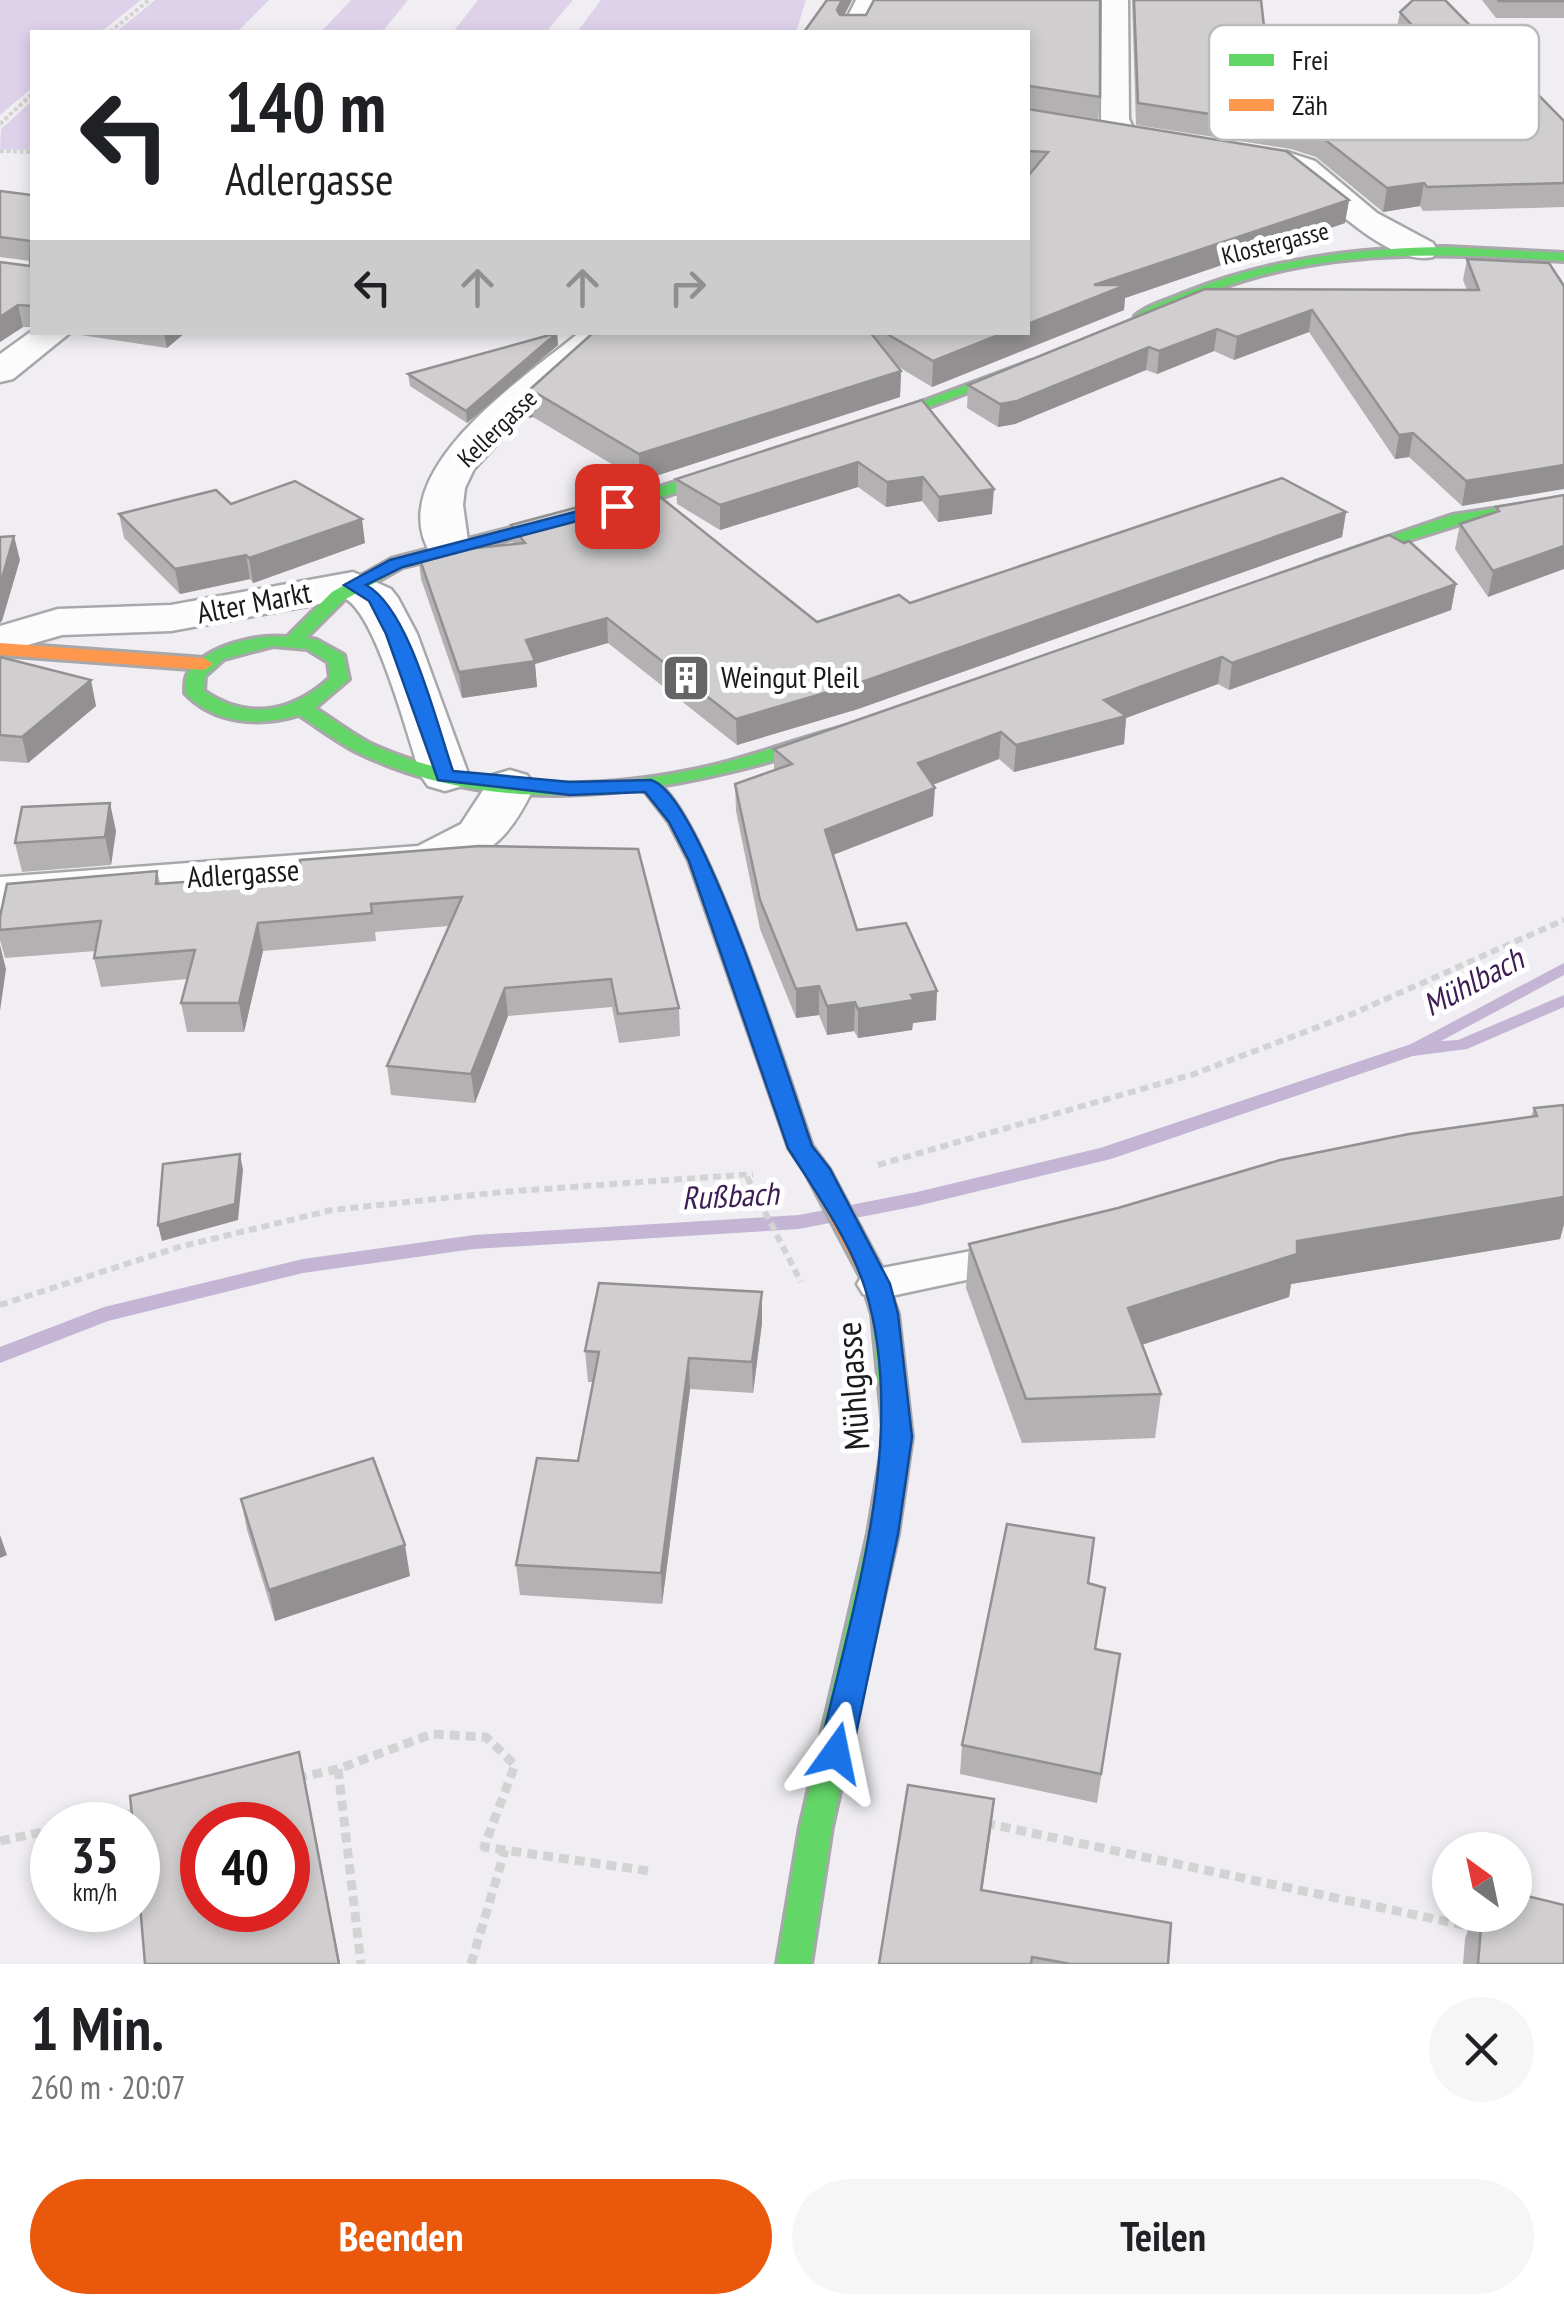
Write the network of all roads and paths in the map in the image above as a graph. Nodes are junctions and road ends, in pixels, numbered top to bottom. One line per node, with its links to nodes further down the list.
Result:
1 (149, 0): 4 (path)
2 (869, 0): 5 (street)
3 (1115, 0): 9 (street)
4 (112, 30)
5 (854, 30)
6 (30, 96): 7 (path)
7 (0, 124)
8 (1087, 128): 9 (street)
9 (1120, 132): 10 (street)
10 (1157, 138)
11 (0, 151): 12 (path)
12 (30, 152)
13 (1260, 156): 14 (street)
14 (1421, 250): 15 (street, Klostergasse); 16 (street, Klostergasse)
15 (1564, 257)
16 (1126, 323)
17 (50, 335): 20 (street)
18 (599, 335): 24 (street, Kellergasse)
19 (1063, 352): 21 (street)
20 (0, 371)
21 (832, 438)
22 (776, 455): 24 (street)
23 (1564, 503): 25 (street)
24 (448, 548): 26 (street)
25 (1300, 570)
26 (352, 585): 27 (street, Alter Markt); 28 (street); 33 (street, Alter Markt)
27 (0, 640)
28 (293, 642): 30 (street, Alter Markt); 31 (street, Alter Markt)
29 (0, 649): 30 (street, Alter Markt)
30 (204, 664): 31 (street, Alter Markt)
31 (302, 708): 33 (street)
32 (872, 722): 35 (street)
33 (445, 776): 34 (street)
34 (510, 785): 35 (street); 36 (street, Adlergasse)
35 (651, 786): 38 (street, Mühlgasse)
36 (0, 892)
37 (1564, 920): 39 (path)
38 (800, 1148): 39 (street, Mühlgasse); 40 (path)
39 (820, 1174): 42 (street, Mühlgasse)
40 (747, 1177): 43 (path); 44 (path)
41 (1042, 1250): 42 (lane)
42 (873, 1275): 55 (street, Mühlgasse)
43 (801, 1282)
44 (0, 1305)
45 (338, 1769): 46 (path); 50 (path); 53 (path)
46 (282, 1781)
47 (963, 1818): 52 (path)
48 (30, 1835): 49 (path)
49 (0, 1841)
50 (505, 1850): 51 (path); 54 (path)
51 (648, 1871)
52 (1432, 1918)
53 (360, 1964)
54 (471, 1964)
55 (794, 1964)

